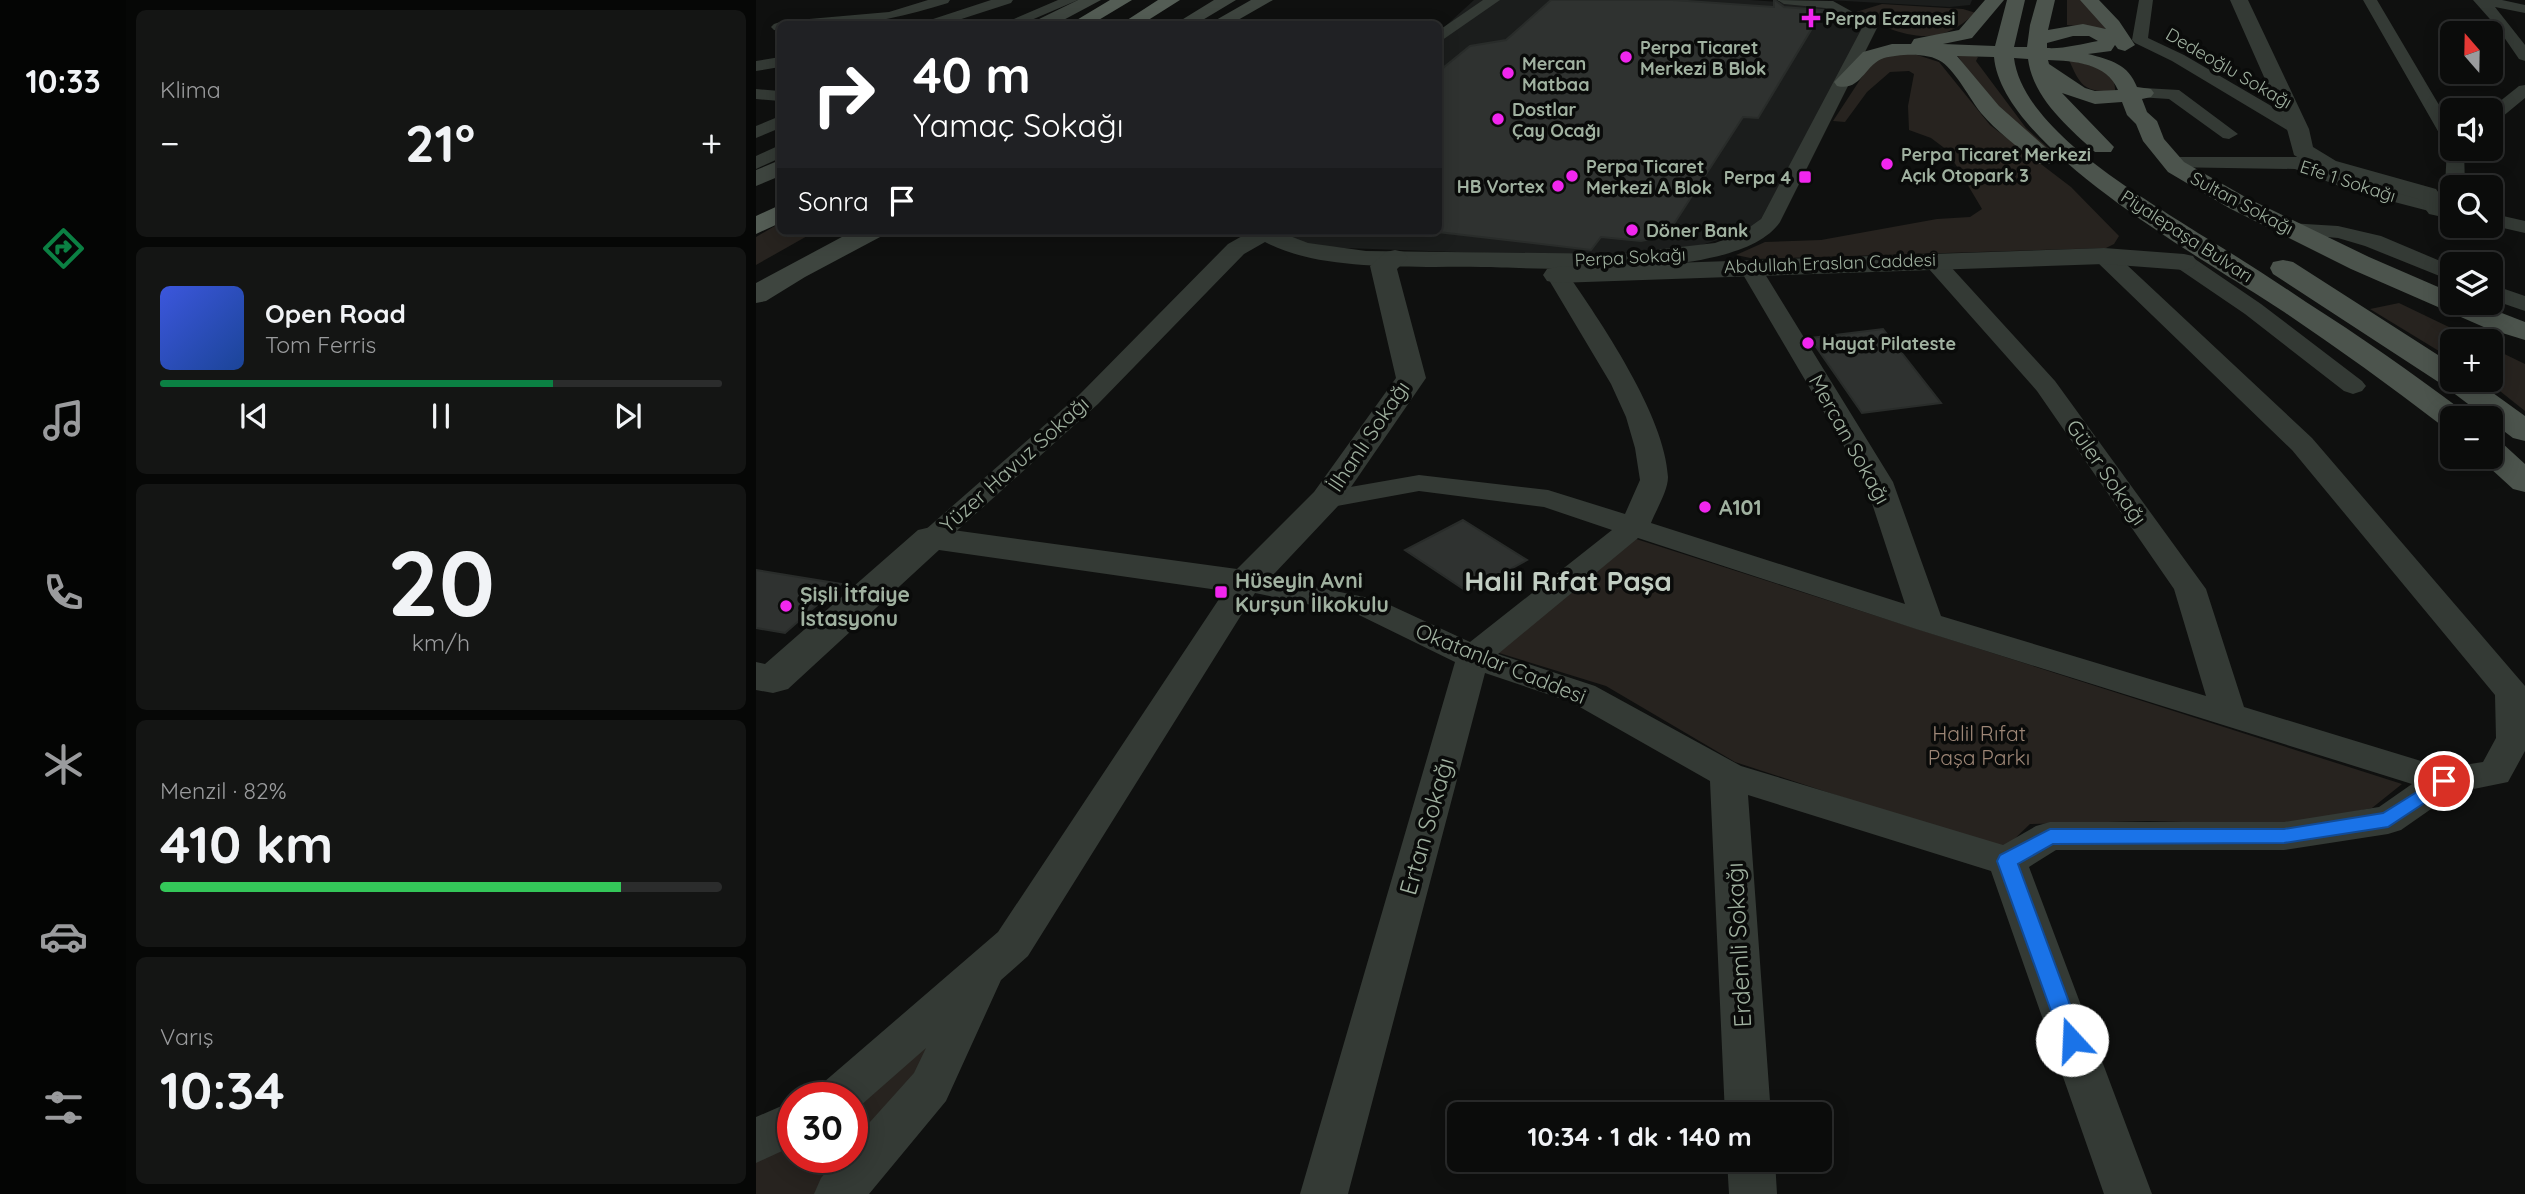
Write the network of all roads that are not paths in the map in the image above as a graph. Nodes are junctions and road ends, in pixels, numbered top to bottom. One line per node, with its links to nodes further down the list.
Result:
1 (943, 0): 23 (street)
2 (1006, 0): 22 (street)
3 (1071, 0): 25 (street)
4 (1092, 0): 25 (main road)
5 (1100, 0): 26 (main road)
6 (1123, 0): 27 (highway)
7 (1171, 0): 28 (highway)
8 (1227, 0): 29 (main road)
9 (1264, 0): 30 (main road)
10 (1493, 0): 32 (street)
11 (1784, 0): 31 (street)
12 (1995, 0): 34 (main road)
13 (2016, 0): 53 (main road, Piyalepaşa Bulvarı)
14 (2046, 0): 35 (main road)
15 (2089, 0): 40 (main road, Sultan Sokağı)
16 (2098, 0): 33 (main road)
17 (2146, 0): 33 (street, Dedeoğlu Sokağı)
18 (2237, 0): 49 (street)
19 (2370, 0): 48 (street)
20 (2480, 0): 21 (street); 36 (street)
21 (2525, 9)
22 (969, 13): 24 (street); 25 (street)
23 (839, 21)
24 (942, 21)
25 (1035, 21)
26 (1057, 21)
27 (1084, 21)
28 (1135, 21)
29 (1189, 21)
30 (1223, 21)
31 (1870, 26): 34 (main road); 39 (street, Perpa Sokağı)
32 (1442, 35)
33 (2140, 40): 49 (street, Dedeoğlu Sokağı)
34 (1928, 45): 35 (main road); 39 (main road); 62 (main road)
35 (2049, 52): 40 (main road); 40 (main road); 45 (main road, Piyalepaşa Bulvarı)
36 (2525, 56)
37 (777, 62): 38 (street)
38 (756, 66)
39 (1844, 82): 78 (street, Perpa Sokağı)
40 (2140, 84): 46 (main road, Sultan Sokağı); 51 (street)
41 (2525, 90): 44 (street)
42 (756, 94): 43 (street)
43 (777, 96)
44 (2503, 108)
45 (2070, 118): 46 (main road); 59 (main road, Piyalepaşa Bulvarı)
46 (2142, 118): 56 (main road, Sultan Sokağı)
47 (777, 122): 50 (street)
48 (2440, 122)
49 (2298, 129): 64 (street)
50 (756, 133)
51 (2229, 134)
52 (777, 152): 55 (street)
53 (2073, 155): 62 (main road); 89 (main road, Piyalepaşa Bulvarı)
54 (777, 162): 58 (main road)
55 (756, 163)
56 (2172, 163): 65 (street, Efe 1 Sokağı); 70 (main road, Sultan Sokağı)
57 (777, 168): 60 (main road)
58 (756, 173)
59 (2135, 173)
60 (756, 179)
61 (777, 188): 63 (highway)
62 (2093, 190): 75 (main road)
63 (756, 199)
64 (2440, 200)
65 (2440, 203)
66 (777, 215): 68 (highway)
67 (2503, 222): 69 (street)
68 (756, 226)
69 (2525, 227)
70 (2289, 229): 81 (main road, Sultan Sokağı); 83 (street)
71 (830, 235): 85 (main road)
72 (865, 235): 86 (main road)
73 (1257, 235): 101 (street, Yüzer Havuz Sokağı)
74 (1268, 235): 78 (street, Perpa Sokağı)
75 (2150, 243): 76 (street, Abdullah Eraslan Caddesi); 80 (main road)
76 (2104, 256): 79 (street, Abdullah Eraslan Caddesi); 80 (street, Abdullah Eraslan Caddesi); 108 (street)
77 (2266, 257): 92 (main road, Piyalepaşa Bulvarı)
78 (1395, 258): 99 (street, İlhanlı Sokağı)
79 (1932, 260): 82 (street, Abdullah Eraslan Caddesi); 106 (street, Güler Sokağı)
80 (2185, 261): 89 (main road); 93 (street)
81 (2360, 263): 90 (main road); 91 (main road)
82 (1749, 266): 84 (street, Abdullah Eraslan Caddesi); 103 (street, Mercan Sokağı)
83 (2440, 269)
84 (1557, 275): 100 (street)
85 (756, 277)
86 (756, 295)
87 (2503, 296): 88 (street)
88 (2525, 304)
89 (2297, 308): 95 (main road, Piyalepaşa Bulvarı)
90 (2525, 331)
91 (2525, 353)
92 (2440, 371)
93 (2353, 386)
94 (2471, 392): 96 (main road, Piyalepaşa Bulvarı)
95 (2440, 409)
96 (2525, 432)
97 (2503, 462): 98 (main road)
98 (2525, 482)
99 (1326, 499): 100 (street); 102 (street)
100 (1634, 527): 103 (street); 104 (street)
101 (931, 538): 102 (street, Okatanlar Caddesi); 105 (street, Yüzer Havuz Sokağı)
102 (1247, 582): 104 (street, Okatanlar Caddesi); 110 (street)
103 (1927, 622): 106 (street)
104 (1474, 657): 107 (street, Okatanlar Caddesi); 117 (street, Ertan Sokağı)
105 (762, 683)
106 (2229, 715): 108 (street)
107 (1728, 775): 109 (street, Okatanlar Caddesi); 112 (street, Erdemli Sokağı)
108 (2444, 781): 109 (street)
109 (2007, 861): 119 (street)
110 (987, 967): 111 (street); 116 (street)
111 (857, 1082)
112 (1747, 1102)
113 (777, 1130): 114 (street)
114 (756, 1140)
115 (1752, 1172): 118 (street)
116 (838, 1194)
117 (1324, 1194)
118 (1753, 1194)
119 (2128, 1194)

